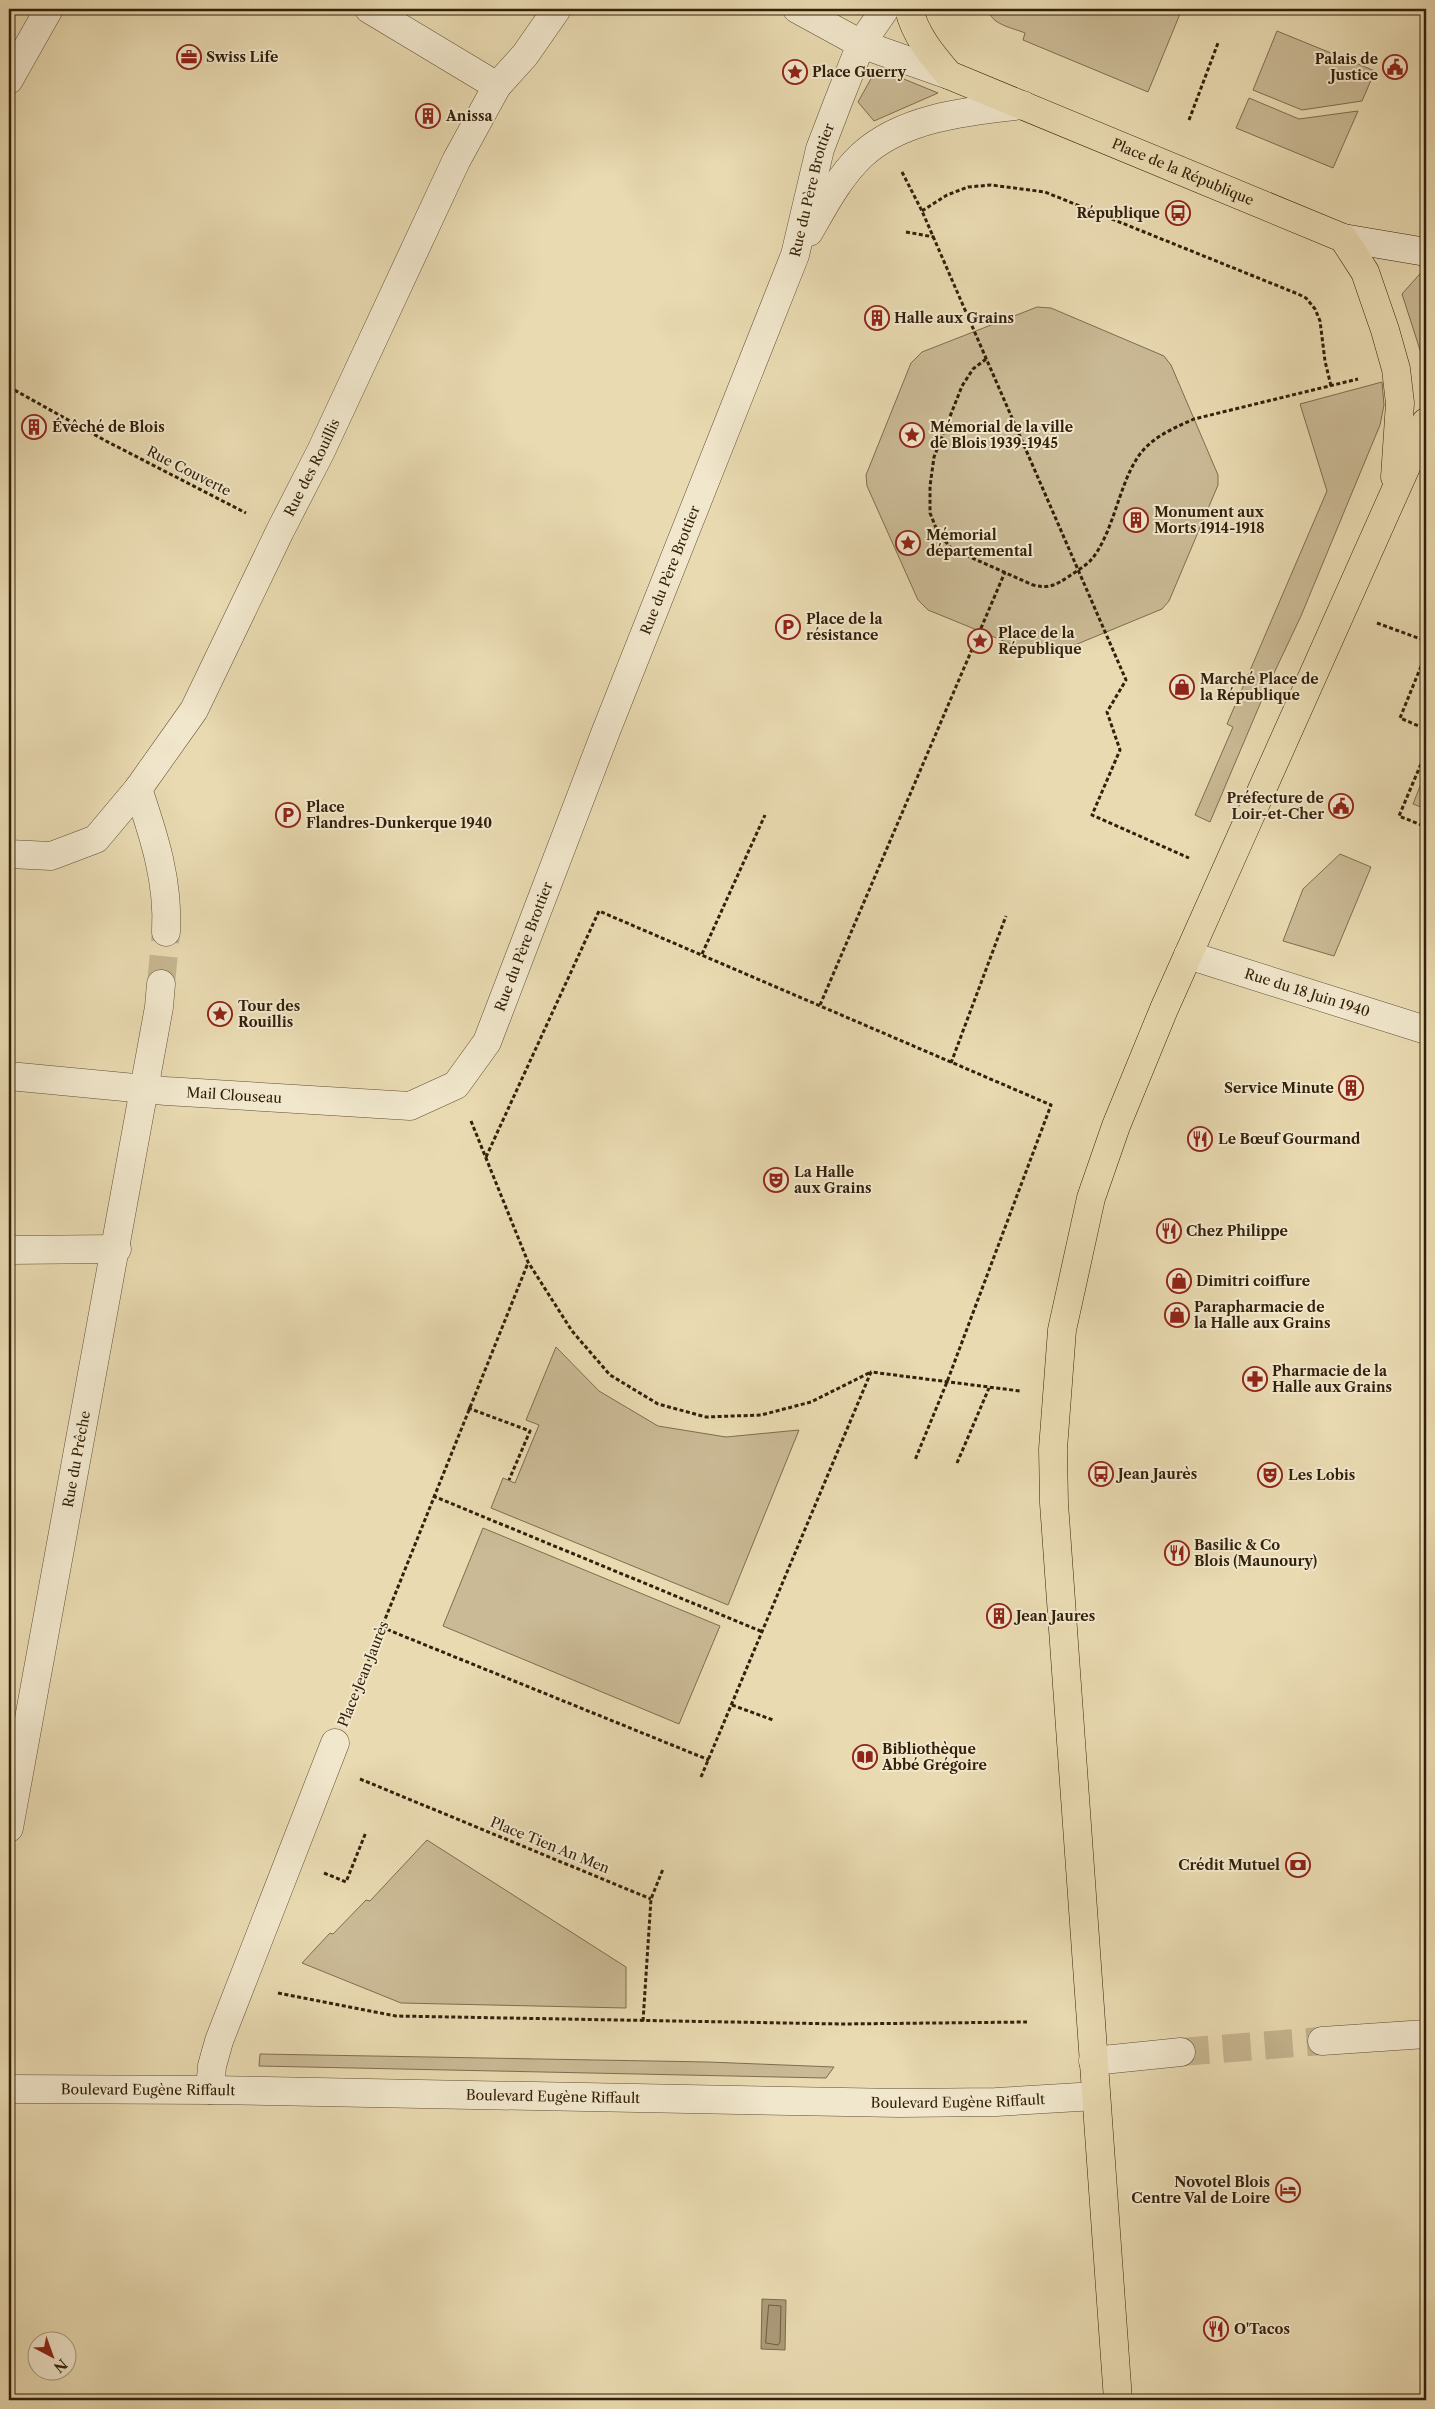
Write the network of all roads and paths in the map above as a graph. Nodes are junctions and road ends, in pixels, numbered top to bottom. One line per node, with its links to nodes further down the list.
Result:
1 (49, 9): 10 (street)
2 (369, 9): 11 (street)
3 (557, 9): 11 (street, Rue des Rouillis)
4 (797, 9): 8 (street)
5 (885, 9): 8 (street, Rue du Père Brottier)
6 (909, 9): 9 (main road)
7 (1218, 43): 13 (path)
8 (861, 44): 9 (street, Place de la République); 20 (street, Rue du Père Brottier)
9 (949, 75): 12 (main road, Place de la République)
10 (9, 80)
11 (497, 86): 27 (street, Rue des Rouillis)
12 (1024, 105): 18 (main road, Place de la République); 20 (street, Place de la République)
13 (1189, 120)
14 (901, 170): 15 (path)
15 (922, 211): 17 (path); 23 (path)
16 (906, 232): 17 (path)
17 (934, 237): 21 (path)
18 (1343, 238): 19 (street, Place de la République); 26 (main road)
19 (1426, 252)
20 (795, 254): 49 (street, Rue du Père Brottier)
21 (986, 359): 28 (path); 29 (path)
22 (1364, 378): 23 (path)
23 (1330, 386): 28 (path)
24 (9, 387): 27 (path, Rue Couverte)
25 (1426, 422): 26 (main road)
26 (1395, 493): 43 (main road)
27 (280, 531): 35 (street, Rue des Rouillis)
28 (1078, 570): 29 (path); 39 (path)
29 (1005, 572): 45 (path)
30 (1370, 620): 31 (path)
31 (1426, 640)
32 (1426, 654): 33 (path)
33 (1426, 729)
34 (1426, 752): 37 (path)
35 (138, 789): 38 (street, Rue des Rouillis); 41 (street)
36 (765, 815): 42 (path)
37 (1426, 827)
38 (9, 854)
39 (1189, 858)
40 (1006, 916): 47 (path)
41 (166, 932)
42 (702, 954): 45 (path); 51 (path)
43 (1188, 955): 46 (street, Rue du 18 Juin 1940); 82 (main road)
44 (161, 984): 50 (street)
45 (820, 1005): 47 (path)
46 (1426, 1030)
47 (951, 1063): 56 (path)
48 (9, 1076): 50 (street, Mail Clouseau)
49 (456, 1085): 50 (street, Mail Clouseau); 51 (path)
50 (145, 1089): 52 (street, Rue du Prêche)
51 (486, 1157): 54 (path)
52 (117, 1249): 53 (street); 71 (street, Rue du Prêche)
53 (9, 1250)
54 (528, 1262): 55 (path); 59 (path, Place Jean Jaurès)
55 (871, 1372): 56 (path); 65 (path)
56 (947, 1382): 57 (path); 60 (path)
57 (989, 1388): 58 (path); 61 (path)
58 (1023, 1392)
59 (468, 1408): 62 (path); 63 (path, Place Jean Jaurès)
60 (915, 1460)
61 (957, 1463)
62 (509, 1480)
63 (433, 1496): 64 (path, Place Jean Jaurès); 65 (path)
64 (381, 1627): 68 (path, Place Jean Jaurès); 69 (path)
65 (763, 1632): 66 (path)
66 (732, 1705): 67 (path); 69 (path)
67 (773, 1720)
68 (331, 1754): 75 (path, Place Tien An Men); 76 (street)
69 (709, 1760): 70 (path)
70 (701, 1777)
71 (9, 1828)
72 (366, 1832): 74 (path)
73 (663, 1870): 75 (path)
74 (351, 1871)
75 (651, 1899): 77 (path)
76 (241, 1985): 77 (path); 84 (street)
77 (642, 2021): 78 (path)
78 (1028, 2022)
79 (1426, 2034): 80 (street)
80 (1322, 2041)
81 (1181, 2052): 82 (street)
82 (1093, 2061): 85 (main road)
83 (9, 2088): 84 (street, Boulevard Eugène Riffault)
84 (210, 2090): 85 (street, Boulevard Eugène Riffault)
85 (1096, 2096): 86 (main road)
86 (1118, 2400)

